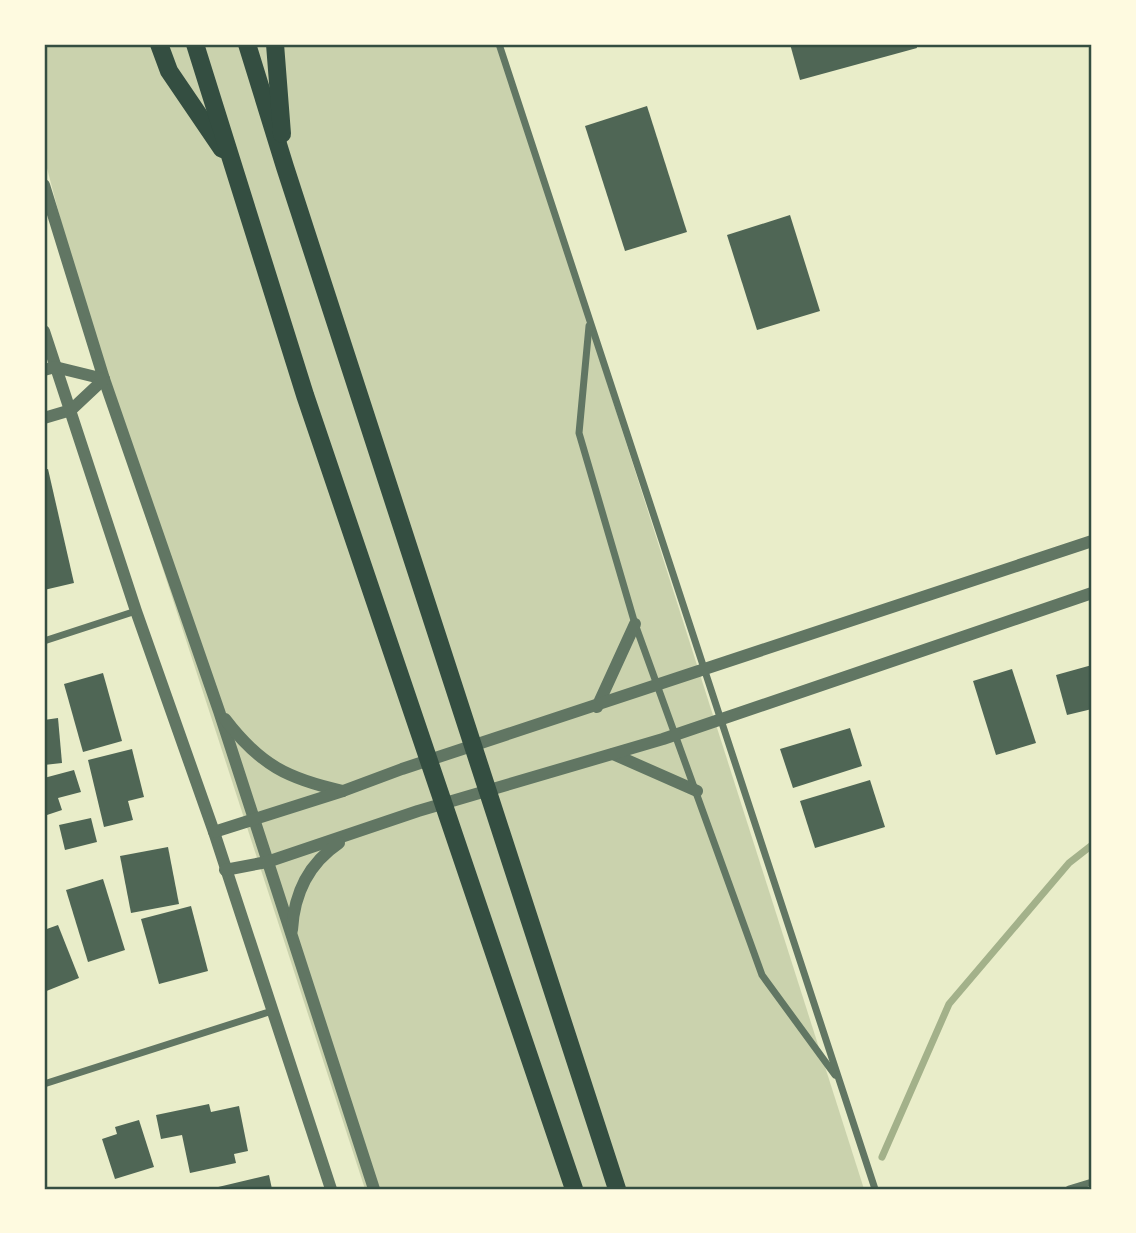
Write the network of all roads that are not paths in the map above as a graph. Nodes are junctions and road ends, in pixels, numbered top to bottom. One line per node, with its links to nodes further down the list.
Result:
1 (159, 44): 6 (main road)
2 (195, 44): 6 (main road)
3 (247, 44): 7 (main road)
4 (275, 44): 7 (main road)
5 (499, 44): 9 (street)
6 (234, 167): 41 (main road)
7 (285, 167): 42 (main road)
8 (44, 185): 12 (street)
9 (590, 322): 18 (street); 20 (street)
10 (44, 331): 11 (street)
11 (49, 369): 12 (street); 13 (street)
12 (104, 379): 13 (street); 23 (street)
13 (71, 410): 14 (street); 17 (street)
14 (44, 418)
15 (1092, 541): 20 (street)
16 (1092, 593): 24 (street)
17 (136, 611): 19 (street); 30 (street)
18 (635, 624): 21 (street); 22 (street)
19 (44, 641)
20 (704, 670): 21 (street); 24 (street)
21 (658, 686): 22 (street); 25 (street)
22 (597, 707): 28 (street)
23 (219, 711): 28 (street); 29 (street)
24 (722, 719): 25 (street); 36 (street)
25 (676, 734): 26 (street); 27 (street)
26 (613, 754): 27 (street); 31 (street)
27 (697, 791): 36 (street)
28 (343, 792): 29 (street)
29 (255, 820): 30 (street); 32 (street)
30 (214, 832): 33 (street)
31 (351, 835): 32 (street); 34 (street)
32 (267, 862): 33 (street); 34 (street)
33 (225, 870): 35 (street)
34 (292, 941): 40 (street)
35 (271, 1011): 37 (street); 39 (street)
36 (840, 1082): 43 (street)
37 (44, 1084)
38 (1092, 1182): 44 (street)
39 (331, 1189)
40 (374, 1189)
41 (574, 1189)
42 (617, 1189)
43 (875, 1189)
44 (1069, 1189)

